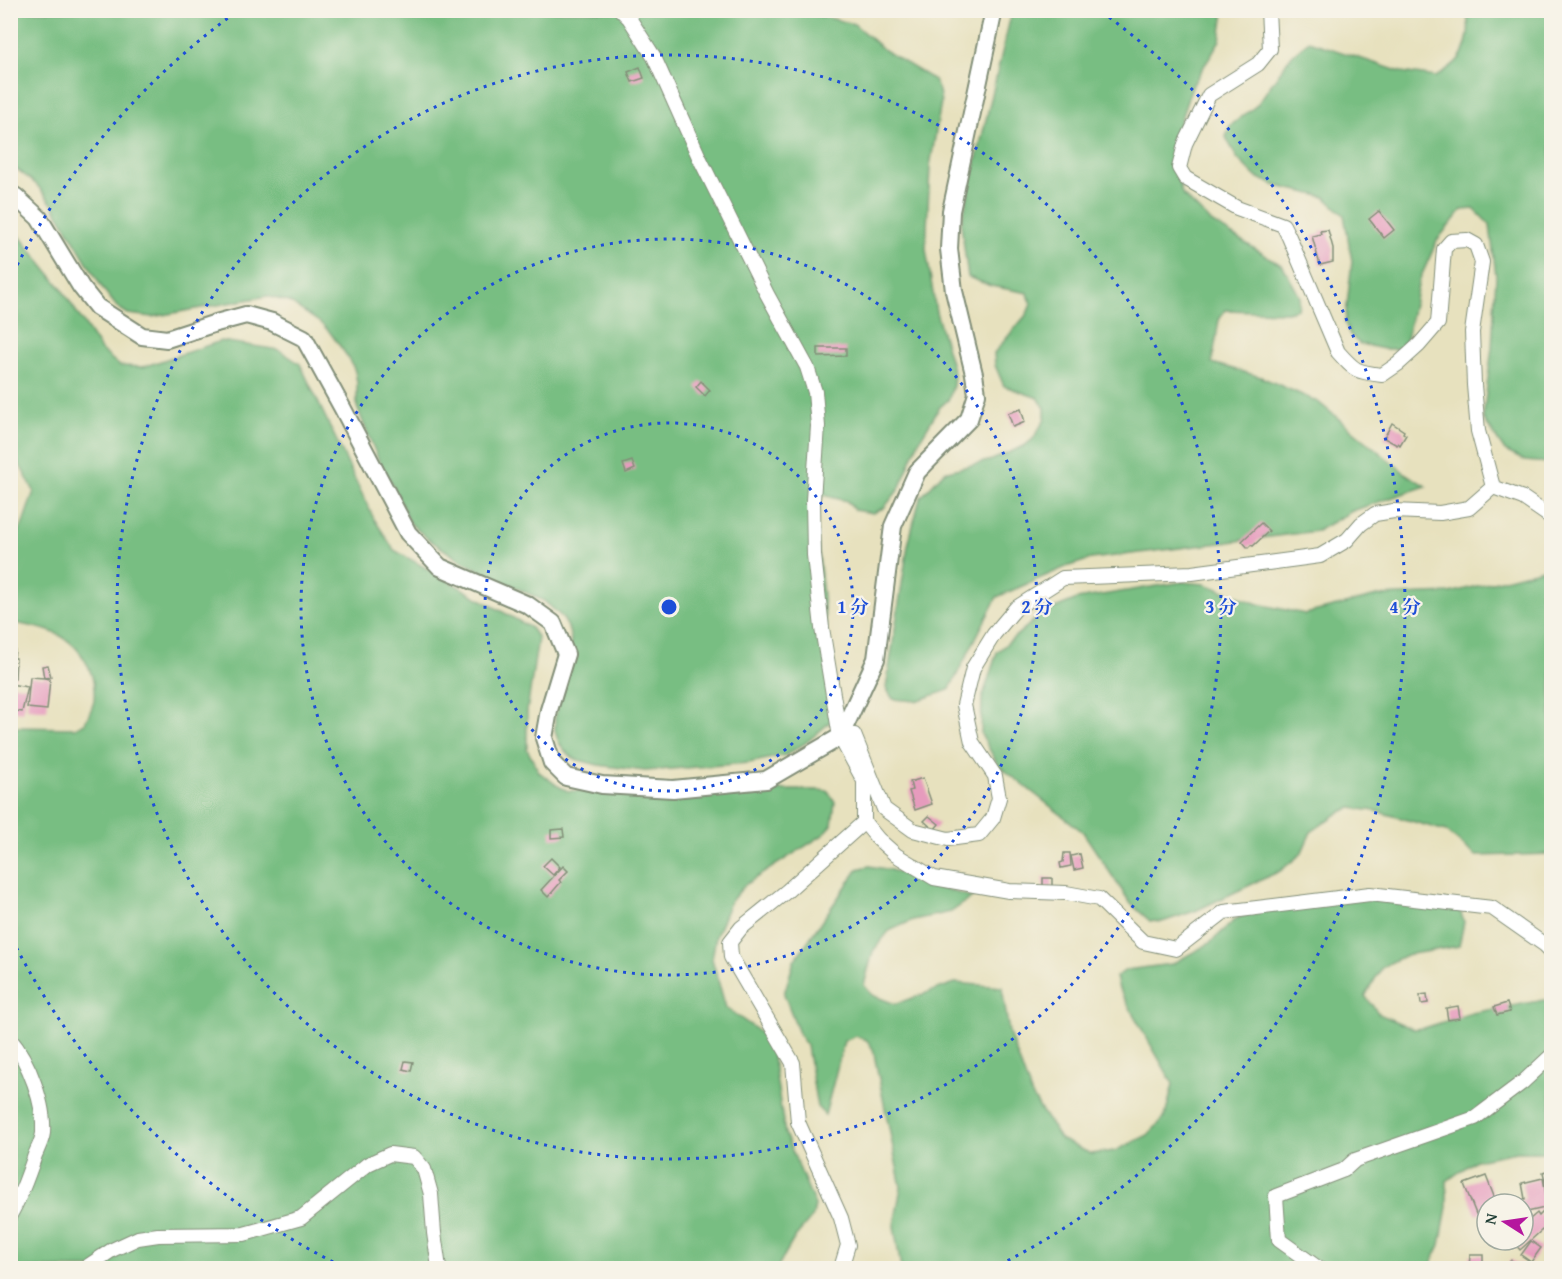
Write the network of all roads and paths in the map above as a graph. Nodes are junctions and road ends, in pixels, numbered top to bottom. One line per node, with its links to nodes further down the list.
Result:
1 (621, 10): 7 (street)
2 (994, 10): 7 (street)
3 (1268, 10): 5 (street)
4 (10, 195): 7 (street)
5 (1492, 487): 6 (street); 7 (street)
6 (1551, 518)
7 (840, 736): 8 (street)
8 (864, 822): 9 (street); 15 (street)
9 (1551, 952)
10 (10, 1039): 12 (street)
11 (1551, 1055): 16 (street)
12 (10, 1215)
13 (85, 1269): 14 (street)
14 (440, 1269)
15 (841, 1269)
16 (1318, 1269)

